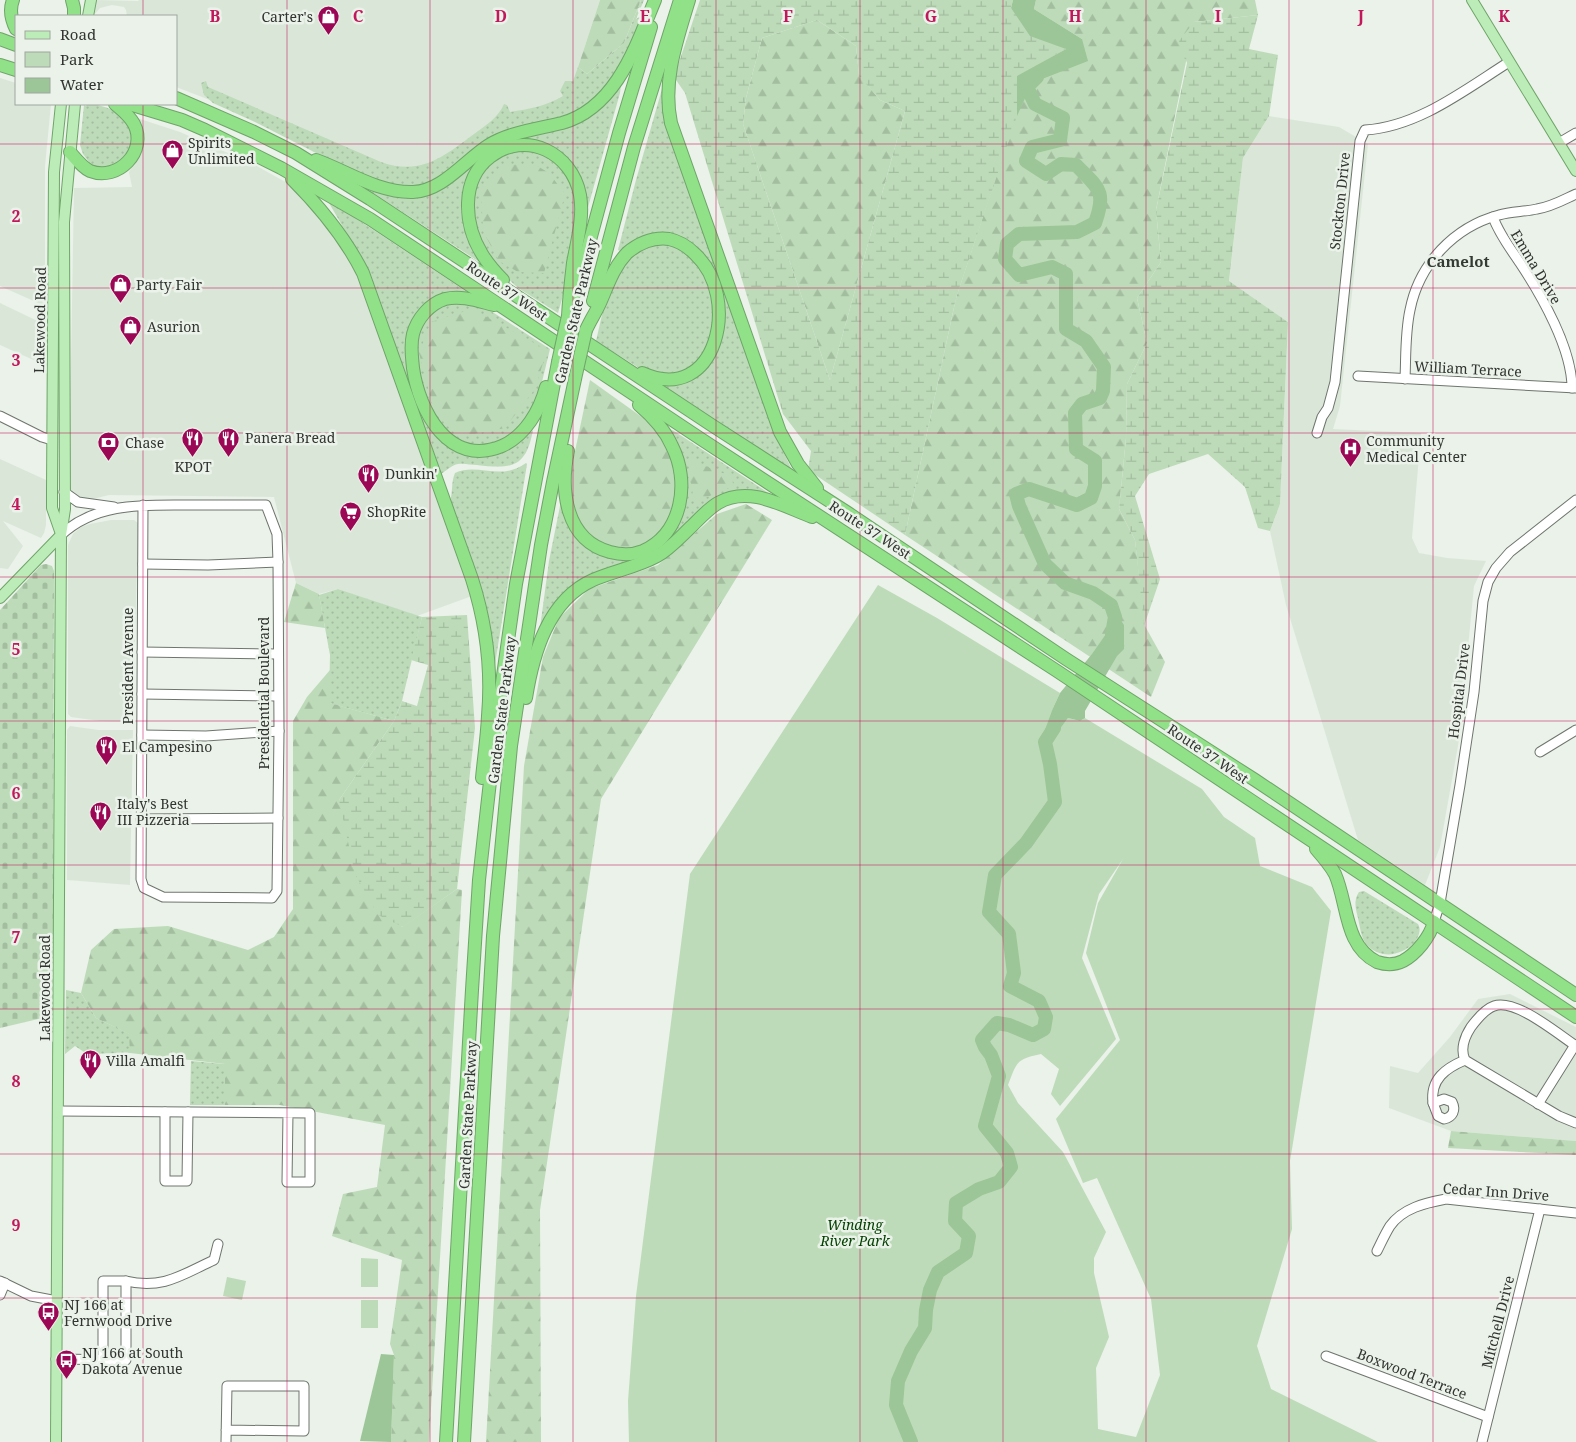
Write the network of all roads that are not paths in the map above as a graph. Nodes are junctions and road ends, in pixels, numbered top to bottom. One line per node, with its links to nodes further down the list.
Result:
1 (13, 0): 13 (highway)
2 (72, 0): 10 (highway)
3 (79, 0): 11 (main road)
4 (91, 0): 12 (main road)
5 (655, 0): 27 (highway)
6 (659, 0): 34 (highway, Garden State Parkway)
7 (680, 0): 35 (highway, Garden State Parkway)
8 (688, 0): 50 (highway)
9 (1472, 0): 16 (main road)
10 (75, 15)
11 (75, 15)
12 (88, 15)
13 (15, 26)
14 (0, 39): 15 (highway)
15 (15, 44)
16 (1509, 62): 25 (main road); 44 (street, Stockton Drive)
17 (0, 65): 18 (highway)
18 (15, 70)
19 (178, 99): 27 (highway, Route 37 West)
20 (61, 105): 45 (main road, Lakewood Road)
21 (75, 105): 26 (main road, Lakewood Road)
22 (116, 105): 26 (highway)
23 (132, 105): 28 (highway, Route 37 West)
24 (1576, 132): 25 (street)
25 (1559, 143): 29 (main road)
26 (70, 152): 46 (main road, Lakewood Road)
27 (296, 152): 32 (highway, Route 37 West)
28 (282, 168): 33 (highway, Route 37 West); 71 (highway)
29 (1576, 171)
30 (1576, 194): 31 (street)
31 (1493, 217): 40 (street); 42 (street, Emma Drive)
32 (523, 300): 34 (highway); 36 (highway, Route 37 West)
33 (509, 310): 37 (highway); 41 (highway, Route 37 West)
34 (568, 316): 37 (highway, Garden State Parkway, bridge)
35 (586, 330): 36 (highway); 39 (highway, Garden State Parkway, bridge)
36 (610, 358): 50 (highway, Route 37 West)
37 (558, 362): 71 (highway, Garden State Parkway)
38 (1358, 376): 40 (street, William Terrace)
39 (575, 379): 41 (highway); 67 (highway, Garden State Parkway)
40 (1405, 379): 42 (street, William Terrace)
41 (624, 388): 51 (highway, Route 37 West)
42 (1574, 388)
43 (0, 416): 45 (street)
44 (1317, 433)
45 (52, 440): 52 (main road, Lakewood Road)
46 (64, 492): 49 (street, Presidential Boulevard); 52 (main road, Lakewood Road)
47 (1576, 500): 69 (street, Hospital Drive)
48 (143, 505): 49 (street, Presidential Boulevard); 53 (street, Presidential Boulevard); 54 (street, President Avenue)
49 (119, 507): 52 (street, Presidential Boulevard)
50 (848, 513): 69 (highway, Route 37 West)
51 (839, 528): 66 (highway, Route 37 West); 67 (highway)
52 (61, 535): 55 (main road); 78 (main road, Lakewood Road)
53 (278, 562): 54 (street); 57 (street, Presidential Boulevard)
54 (143, 564): 56 (street, President Avenue)
55 (0, 598)
56 (142, 652): 57 (street); 58 (street, President Avenue)
57 (278, 654): 59 (street, Presidential Boulevard)
58 (142, 694): 59 (street); 62 (street, President Avenue)
59 (278, 696): 61 (street, Presidential Boulevard)
60 (1576, 730): 63 (street)
61 (279, 731): 62 (street); 64 (street, Presidential Boulevard)
62 (142, 735): 65 (street, President Avenue)
63 (1540, 752)
64 (278, 818): 65 (street); 68 (street, Presidential Boulevard)
65 (141, 819): 68 (street, President Avenue)
66 (1283, 822): 70 (highway, Route 37 West); 70 (highway)
67 (499, 869): 99 (highway, Garden State Parkway)
68 (144, 888)
69 (1440, 903): 70 (street, Hospital Drive); 72 (highway, Route 37 West)
70 (1434, 922): 73 (highway, Route 37 West)
71 (472, 990): 98 (highway, Garden State Parkway)
72 (1576, 995)
73 (1576, 1017)
74 (1576, 1043): 75 (street); 77 (street)
75 (1465, 1060): 76 (street); 77 (street)
76 (1433, 1103)
77 (1538, 1104): 82 (street)
78 (58, 1111): 79 (street); 90 (main road, Lakewood Road)
79 (165, 1112): 80 (street); 80 (street)
80 (188, 1112): 81 (street)
81 (288, 1113): 81 (street)
82 (1576, 1123)
83 (1540, 1209): 84 (street, Cedar Inn Drive); 86 (street, Cedar Inn Drive); 94 (street, Mitchell Drive)
84 (1576, 1213)
85 (218, 1244): 87 (street)
86 (1377, 1251)
87 (126, 1281): 93 (street); 93 (street)
88 (3, 1282): 89 (street); 90 (street)
89 (0, 1295)
90 (57, 1301): 92 (main road, Lakewood Road)
91 (1326, 1356): 94 (street, Boxwood Terrace)
92 (56, 1359): 93 (street); 96 (main road, Lakewood Road)
93 (103, 1360)
94 (1488, 1417): 100 (street, Mitchell Drive)
95 (226, 1430): 95 (street); 97 (street)
96 (56, 1442)
97 (226, 1442)
98 (446, 1442)
99 (464, 1442)
100 (1482, 1442)

